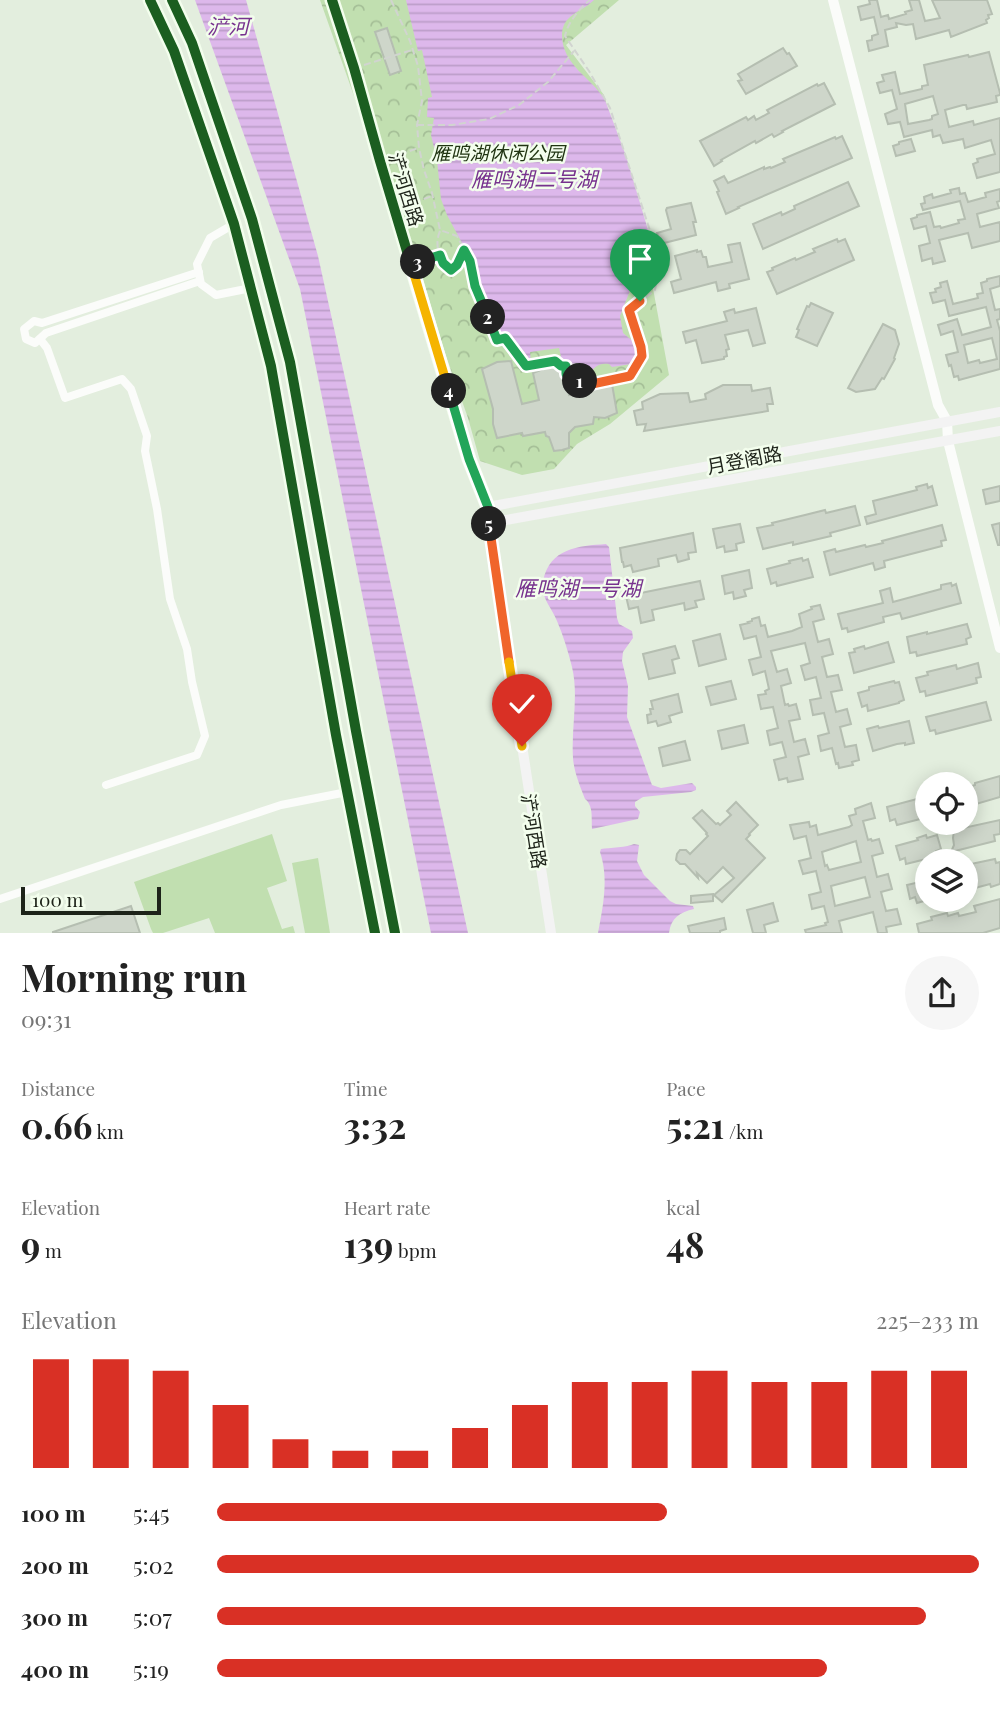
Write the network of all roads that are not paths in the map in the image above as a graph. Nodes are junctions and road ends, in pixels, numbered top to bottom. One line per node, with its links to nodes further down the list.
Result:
1 (150, 0): 4 (street)
2 (332, 0): 12 (street, 浐河西路)
3 (833, 0): 9 (street)
4 (234, 224): 5 (street); 6 (street)
5 (200, 276): 6 (street); 7 (street); 7 (street)
6 (251, 288): 16 (street)
7 (40, 339): 15 (street)
8 (1000, 412): 9 (main road, 月登阁路)
9 (947, 421): 11 (street); 12 (main road, 月登阁路)
10 (1000, 432): 11 (main road, 月登阁路)
11 (948, 441): 13 (main road, 月登阁路); 14 (street)
12 (488, 507): 13 (main road, 浐河西路)
13 (489, 523): 19 (main road, 浐河西路)
14 (1000, 648)
15 (106, 785)
16 (347, 792): 17 (street); 18 (street)
17 (0, 899)
18 (375, 933)
19 (551, 933)

